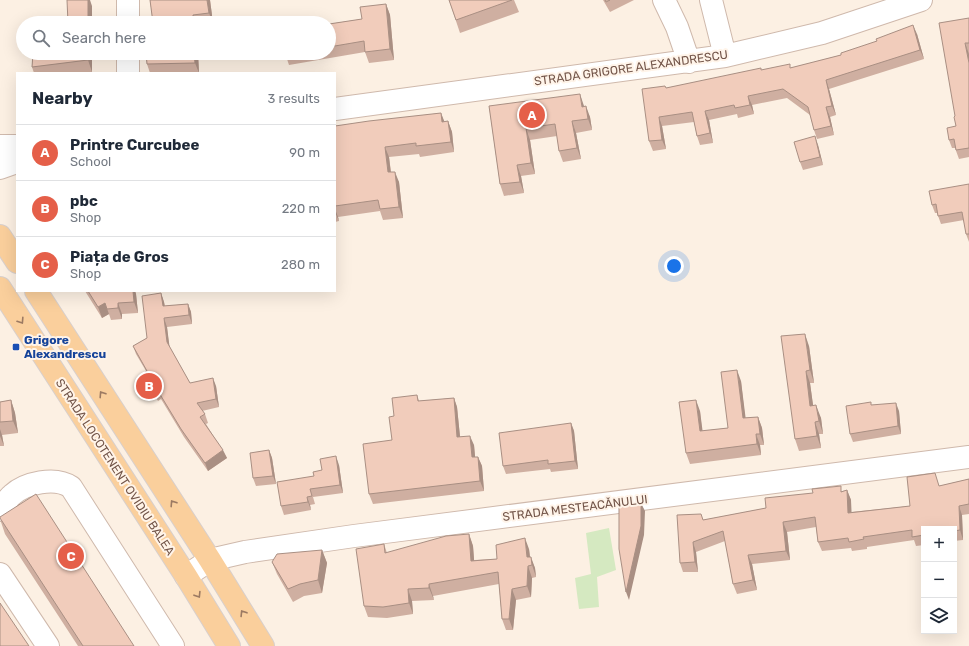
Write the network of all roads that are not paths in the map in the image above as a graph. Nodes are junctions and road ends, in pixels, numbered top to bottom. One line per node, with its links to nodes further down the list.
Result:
1 (128, 0): 5 (street)
2 (664, 0): 8 (street)
3 (711, 0): 6 (street)
4 (921, 0): 6 (street, STRADA GRIGORE ALEXANDRESCU)
5 (128, 16)
6 (725, 56): 8 (street, STRADA GRIGORE ALEXANDRESCU)
7 (128, 60): 9 (street)
8 (689, 62): 10 (street, STRADA GRIGORE ALEXANDRESCU)
9 (128, 72)
10 (336, 110)
11 (0, 146): 12 (street)
12 (16, 146)
13 (16, 162): 14 (street)
14 (0, 168)
15 (0, 236): 16 (main road)
16 (16, 260)
17 (0, 288): 23 (main road, STRADA LOCOTENENT OVIDIU BALEA, one-way to 23)
18 (37, 292): 21 (main road, one-way to 18)
19 (969, 457): 21 (street, STRADA MESTEACĂNULUI)
20 (0, 510): 25 (street)
21 (210, 560): 23 (street, STRADA MESTEACĂNULUI); 27 (main road, one-way to 21)
22 (0, 574): 24 (street)
23 (186, 576): 26 (main road, STRADA LOCOTENENT OVIDIU BALEA, one-way to 26)
24 (48, 646)
25 (173, 646)
26 (229, 646)
27 (263, 646)

